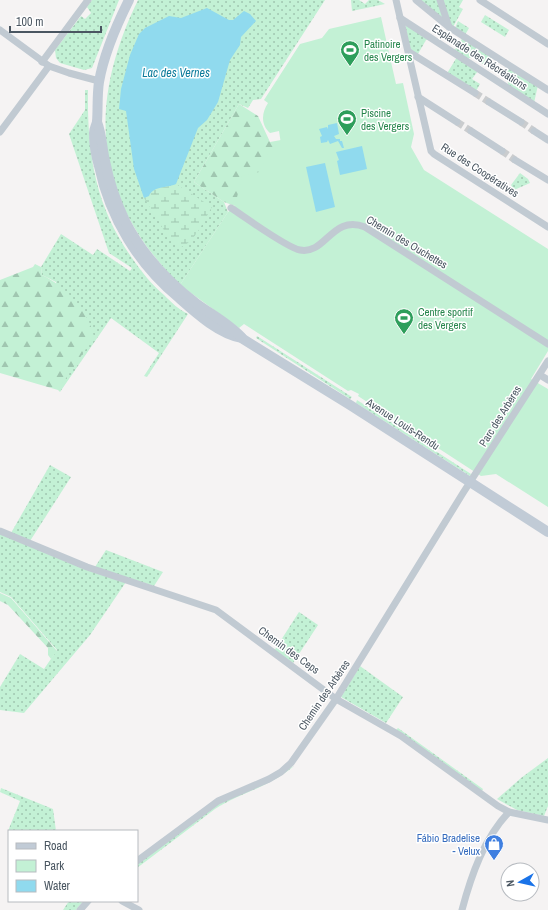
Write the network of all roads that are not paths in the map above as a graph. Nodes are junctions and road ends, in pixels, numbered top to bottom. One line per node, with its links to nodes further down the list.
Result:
1 (88, 0): 12 (street)
2 (129, 0): 14 (main road, Avenue Louis-Rendu)
3 (396, 0): 7 (street, Rue des Coopératives)
4 (416, 0): 8 (street, Esplanade des Récréations)
5 (440, 0): 8 (street)
6 (480, 0): 10 (street)
7 (400, 18): 11 (street, Rue des Coopératives); 19 (street, Esplanade des Récréations)
8 (449, 27): 15 (street, Esplanade des Récréations)
9 (0, 30): 12 (street)
10 (548, 44)
11 (409, 52): 16 (street); 17 (street, Rue des Coopératives)
12 (42, 62): 13 (street)
13 (49, 66): 14 (street); 24 (street)
14 (99, 81): 36 (main road, Avenue Louis-Rendu)
15 (548, 90)
16 (475, 93)
17 (418, 97): 20 (street); 31 (street, Rue des Coopératives)
18 (489, 102): 21 (street)
19 (548, 114)
20 (457, 122)
21 (520, 122)
22 (471, 131): 27 (street)
23 (534, 131): 25 (street)
24 (0, 132)
25 (544, 134): 26 (street)
26 (548, 140)
27 (502, 151)
28 (515, 160): 29 (street)
29 (548, 180)
30 (231, 208): 32 (street, Chemin des Ouchettes)
31 (548, 226)
32 (548, 344)
33 (548, 362): 34 (street, Parc des Arbères)
34 (540, 375): 35 (street); 36 (street, Parc des Arbères)
35 (548, 380)
36 (470, 482): 38 (main road, Avenue Louis-Rendu); 39 (street, Chemin des Arbères)
37 (0, 531): 39 (street, Chemin des Ceps)
38 (548, 532)
39 (336, 699): 40 (street, Chemin des Ceps); 42 (street, Chemin des Arbères)
40 (509, 812): 41 (street, Chemin des Ceps); 47 (street)
41 (548, 820)
42 (138, 860)
43 (87, 902): 45 (street)
44 (124, 902): 46 (street)
45 (80, 910)
46 (139, 910)
47 (462, 910)

